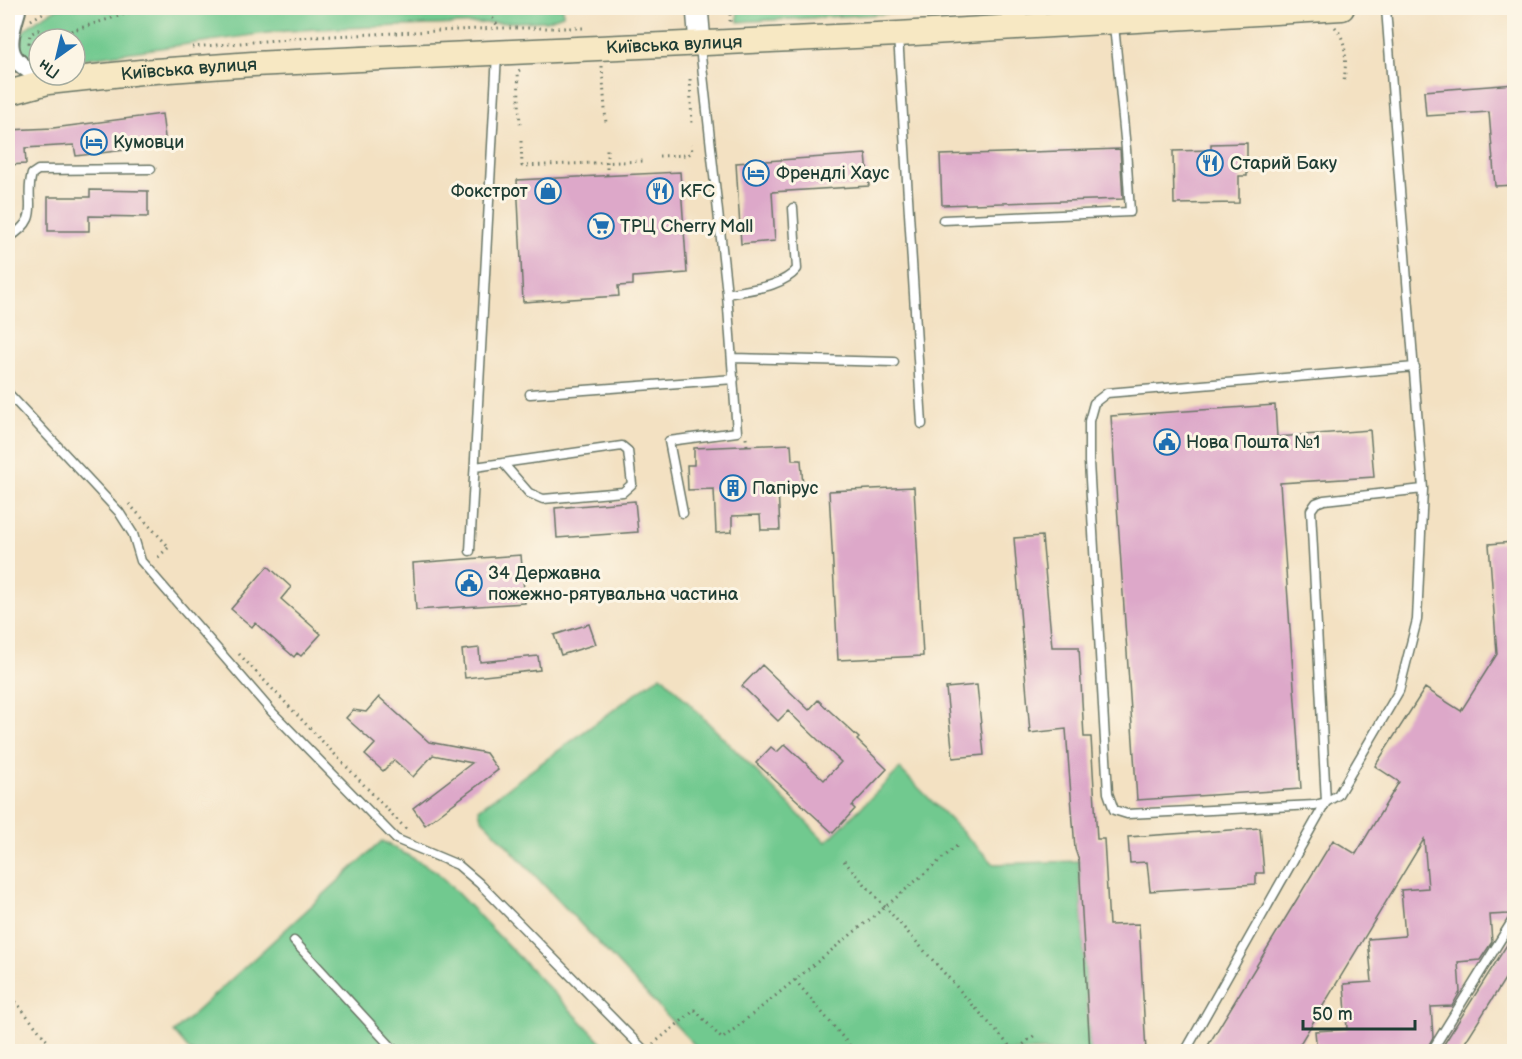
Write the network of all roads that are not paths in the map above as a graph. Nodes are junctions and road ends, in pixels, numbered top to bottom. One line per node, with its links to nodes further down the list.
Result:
1 (697, 8): 7 (street)
2 (1386, 8): 20 (lane)
3 (16, 12): 9 (street)
4 (1338, 17): 5 (main road, Київська вулиця)
5 (1113, 21): 6 (main road, Київська вулиця); 15 (lane)
6 (898, 34): 7 (main road, Київська вулиця); 24 (lane)
7 (700, 43): 8 (main road, Київська вулиця); 17 (lane)
8 (497, 53): 10 (main road, Київська вулиця); 26 (lane)
9 (27, 70)
10 (87, 78)
11 (30, 87): 12 (main road, Київська вулиця)
12 (8, 93)
13 (151, 169): 16 (lane)
14 (792, 208): 17 (lane)
15 (943, 220)
16 (8, 237)
17 (727, 294): 18 (lane)
18 (733, 358): 19 (lane); 21 (lane)
19 (894, 362)
20 (1415, 367): 27 (lane); 30 (lane)
21 (734, 379): 23 (lane); 28 (lane)
22 (8, 393): 33 (lane)
23 (530, 394)
24 (922, 424)
25 (503, 463): 25 (lane); 26 (lane)
26 (475, 467): 29 (lane)
27 (1423, 489): 30 (lane); 30 (lane)
28 (683, 513)
29 (470, 551)
30 (1326, 802): 35 (lane)
31 (1515, 918): 36 (lane)
32 (294, 942): 34 (lane)
33 (646, 1051)
34 (396, 1052)
35 (1185, 1052)
36 (1431, 1052)

